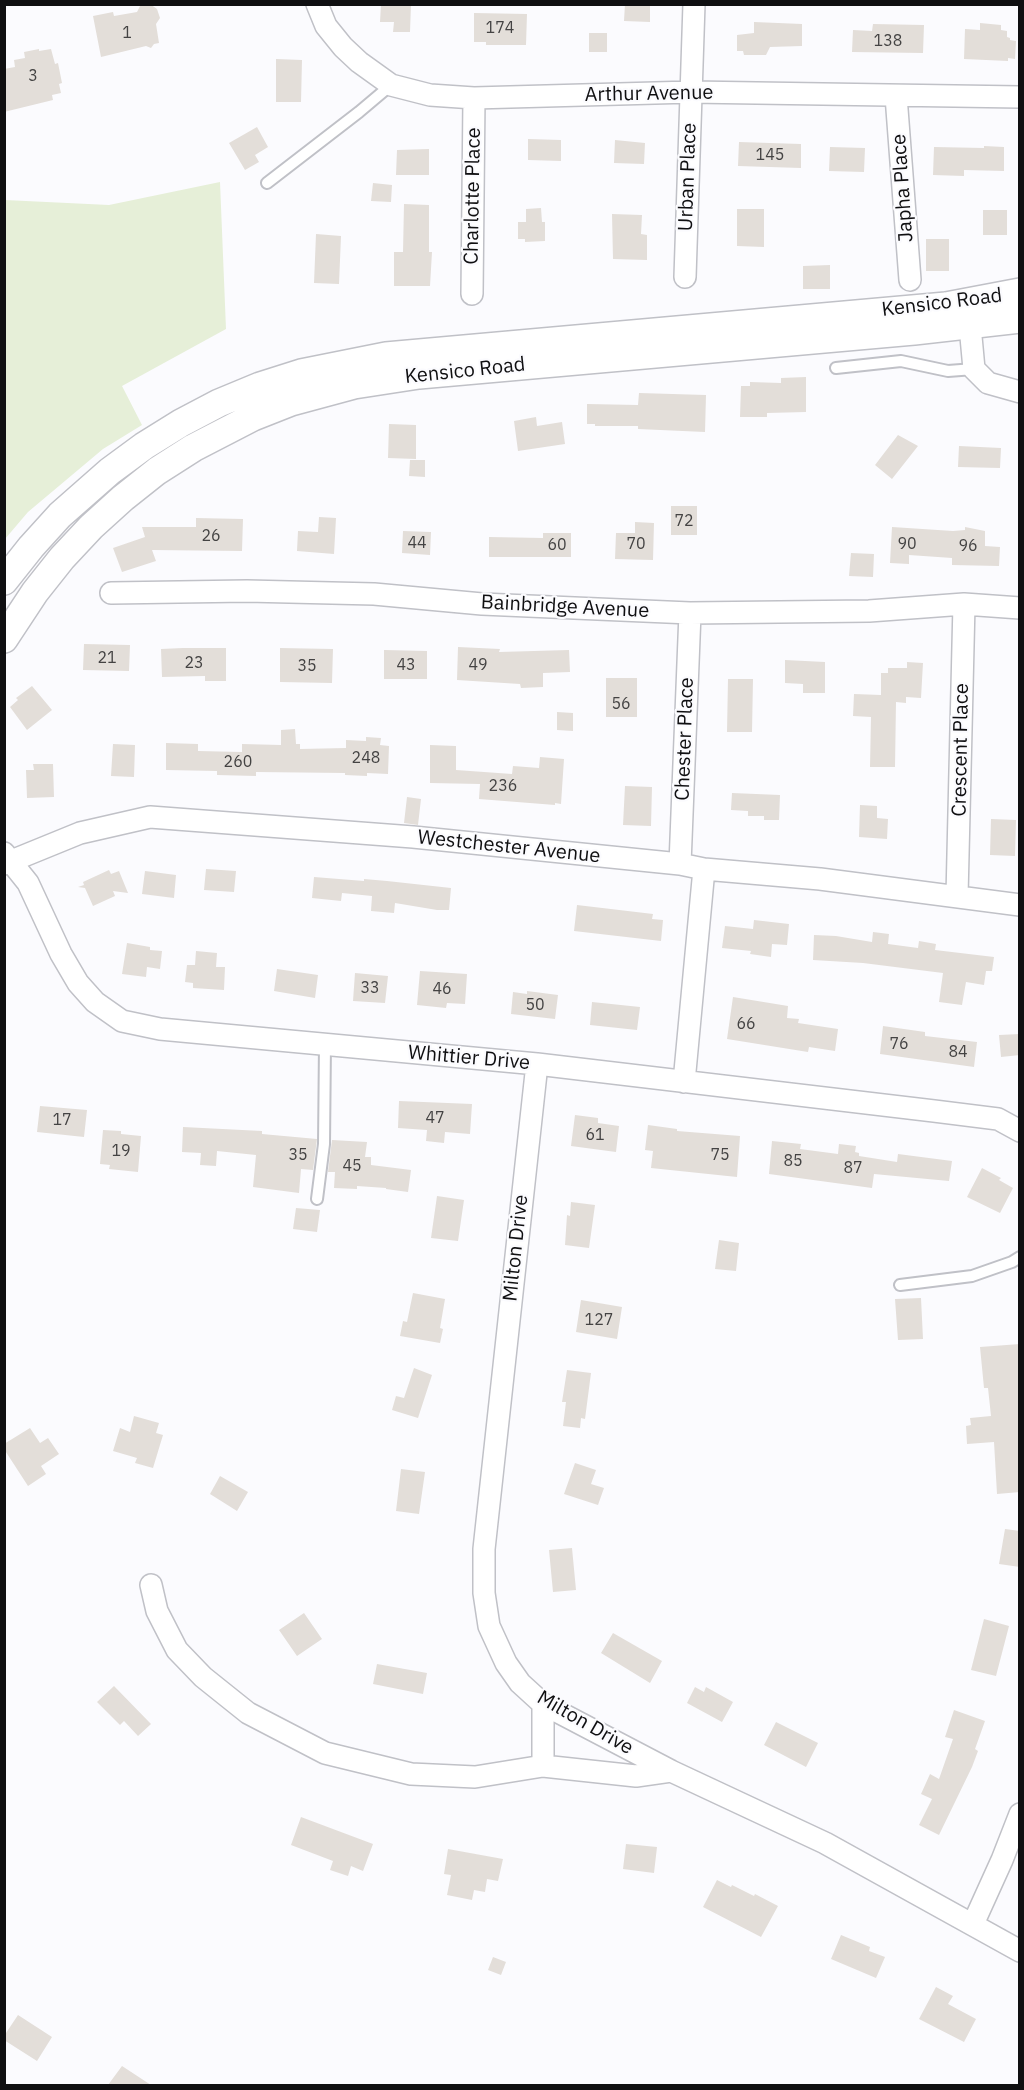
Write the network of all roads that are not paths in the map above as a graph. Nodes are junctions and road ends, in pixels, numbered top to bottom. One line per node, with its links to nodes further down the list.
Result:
1 (317, 4): 3 (street, Arthur Avenue)
2 (694, 4): 4 (street, Urban Place)
3 (391, 85): 7 (street, Arthur Avenue); 8 (lane)
4 (691, 92): 5 (street, Arthur Avenue); 7 (street, Arthur Avenue); 9 (street, Urban Place)
5 (896, 96): 6 (street, Arthur Avenue); 10 (street, Japha Place)
6 (1020, 97)
7 (474, 98): 12 (street, Charlotte Place)
8 (267, 183)
9 (685, 277)
10 (910, 279)
11 (1020, 292): 18 (street, Kensico Road)
12 (472, 294)
13 (1020, 319): 14 (street, Kensico Road)
14 (970, 326): 16 (street); 23 (street, Kensico Road)
15 (836, 368): 16 (lane)
16 (974, 369): 17 (street)
17 (1020, 392)
18 (4, 581)
19 (111, 593): 22 (street, Bainbridge Avenue)
20 (964, 604): 21 (street, Bainbridge Avenue); 22 (street, Bainbridge Avenue); 27 (street, Crescent Place)
21 (1020, 608)
22 (690, 613): 25 (street, Chester Place)
23 (4, 639)
24 (7, 860): 25 (street, Westchester Avenue); 29 (street, Whittier Drive)
25 (680, 864): 26 (street, Westchester Avenue)
26 (704, 869): 27 (street, Westchester Avenue); 31 (street)
27 (957, 896): 28 (street, Westchester Avenue)
28 (1020, 905)
29 (325, 1044): 30 (street, Whittier Drive); 33 (lane)
30 (537, 1064): 31 (street, Whittier Drive); 37 (street, Milton Drive)
31 (684, 1082): 32 (street, Whittier Drive)
32 (1020, 1131)
33 (317, 1199)
34 (1020, 1257): 35 (lane)
35 (900, 1285)
36 (151, 1585): 38 (street)
37 (543, 1704): 38 (street); 39 (street, Milton Drive)
38 (543, 1766): 39 (street)
39 (671, 1772): 41 (street, Milton Drive)
40 (1020, 1814): 41 (street)
41 (973, 1924): 42 (street, Milton Drive)
42 (1020, 1951)

